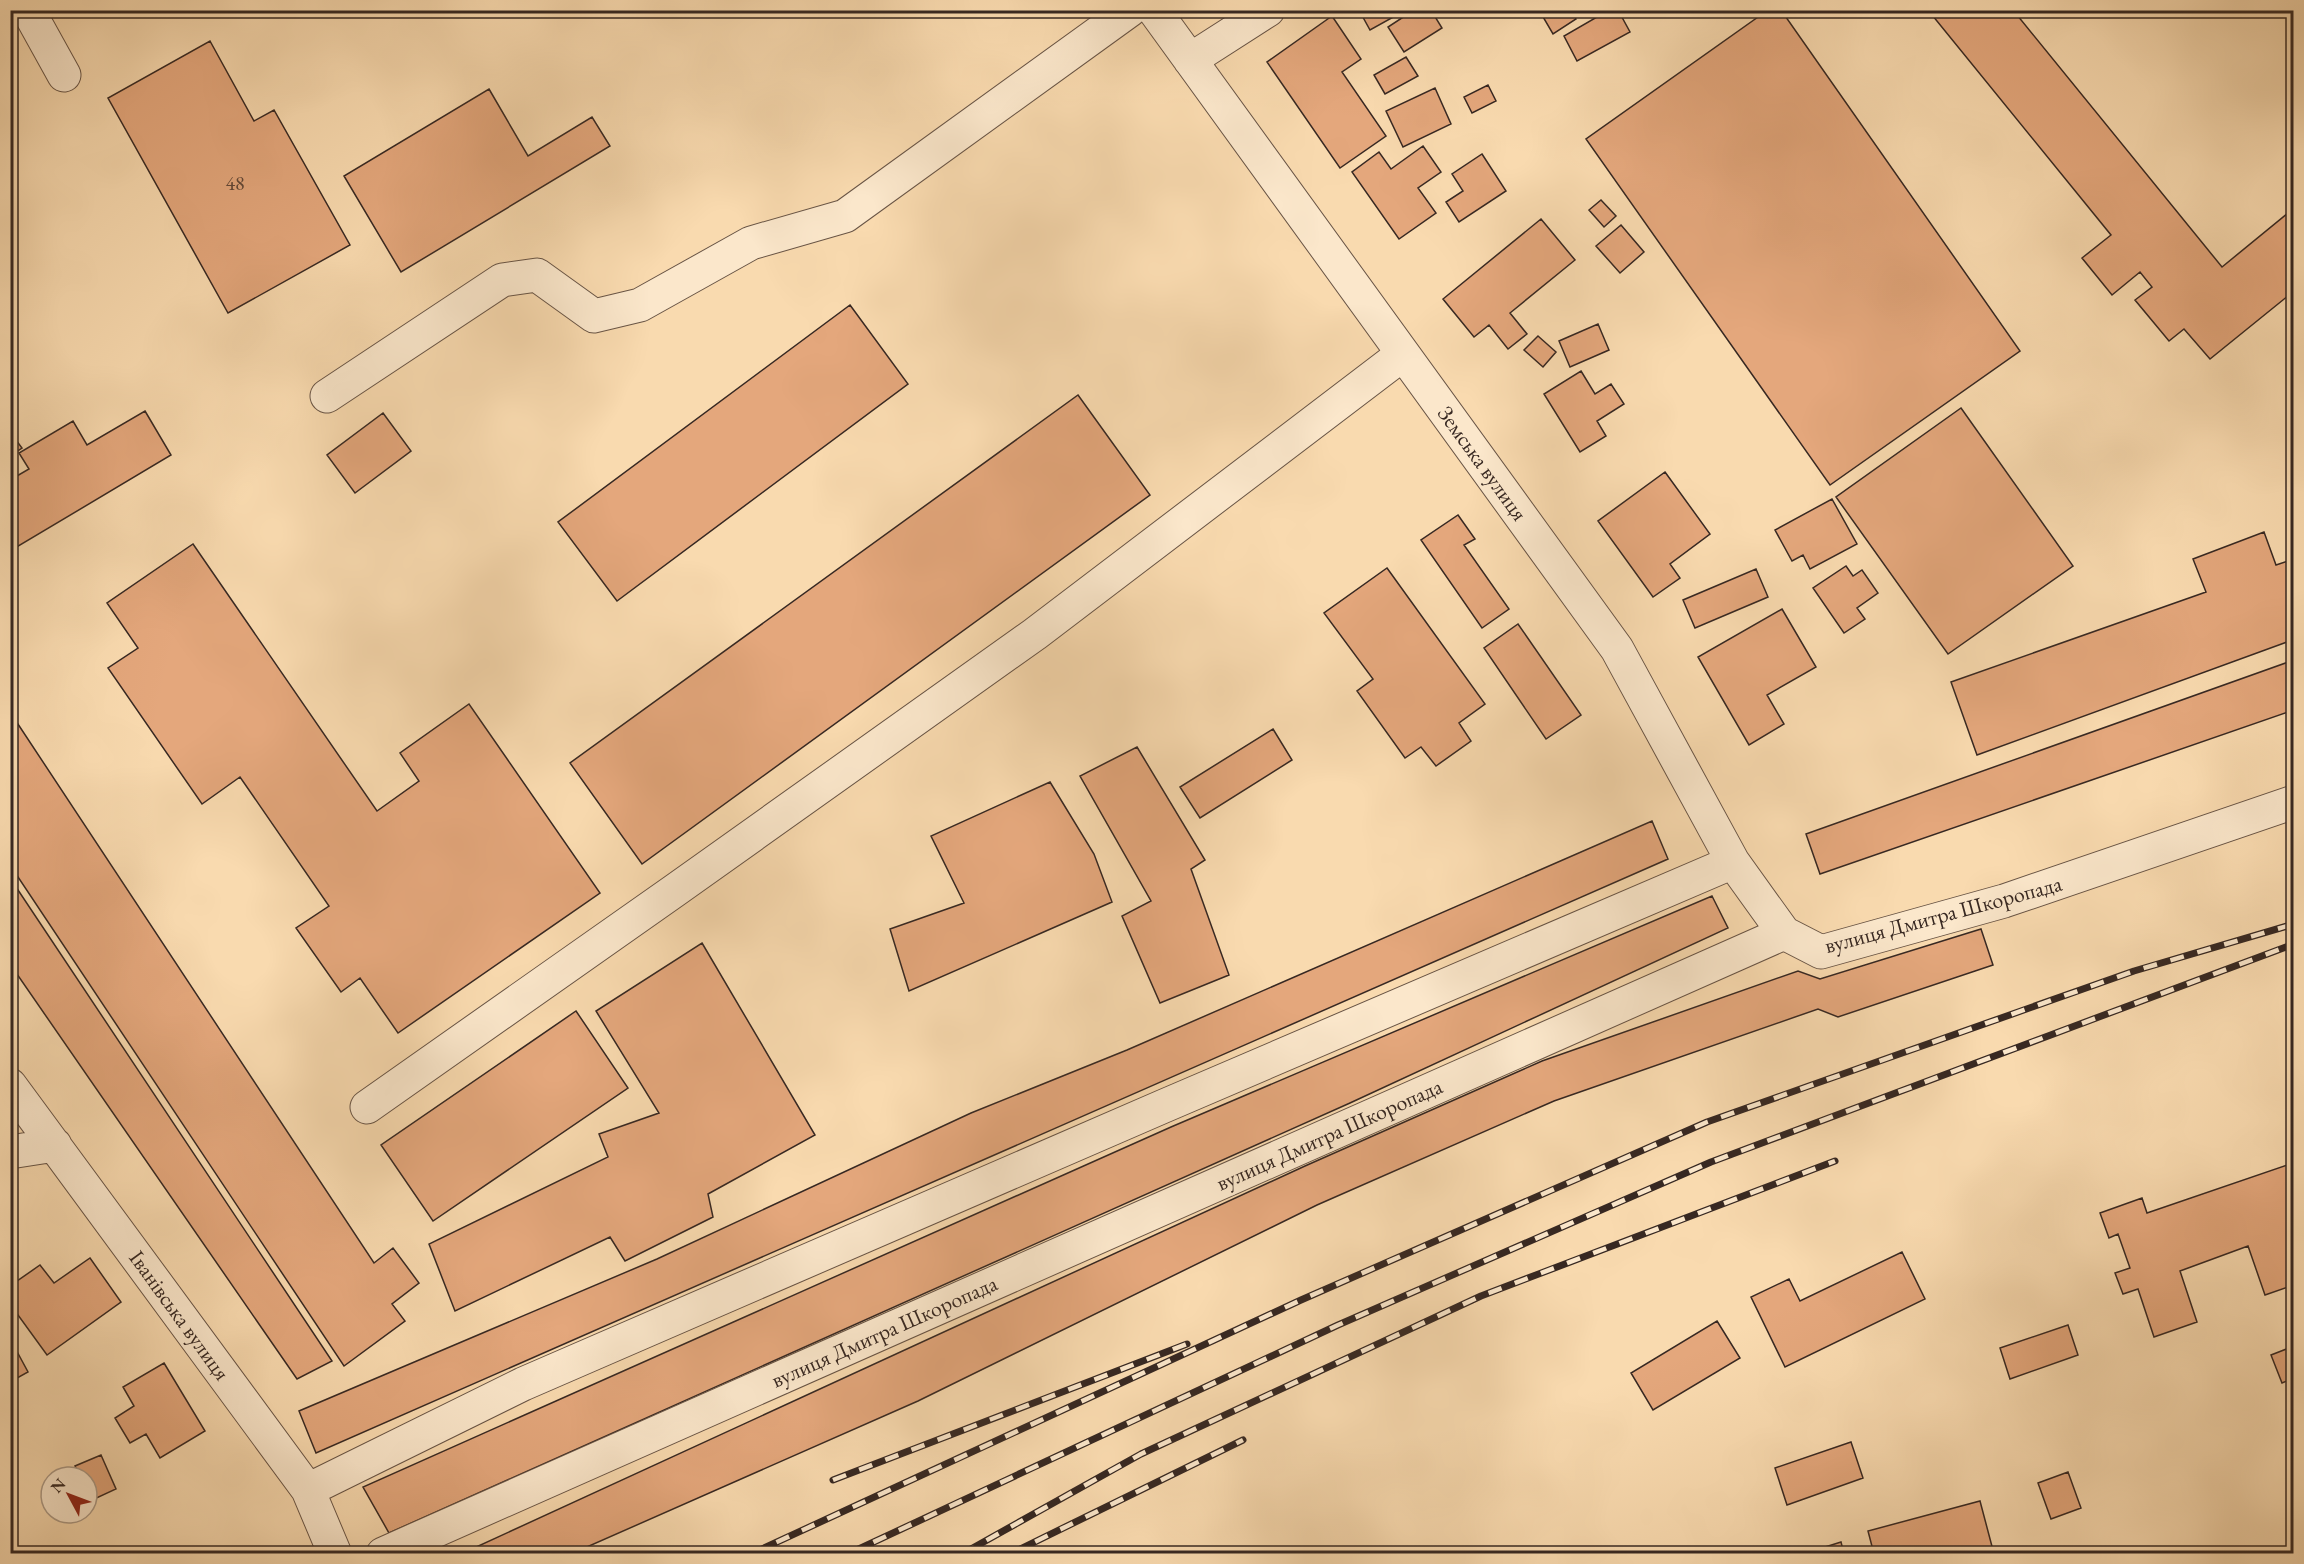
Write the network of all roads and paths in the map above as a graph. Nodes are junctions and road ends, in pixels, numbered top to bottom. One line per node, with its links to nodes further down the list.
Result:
1 (28, 10): 6 (street)
2 (1130, 10): 8 (street)
3 (1154, 10): 5 (street, Земська вулиця)
4 (1268, 10): 5 (street)
5 (1190, 60): 7 (street, Земська вулиця)
6 (64, 75)
7 (1404, 354): 10 (street, Земська вулиця); 13 (street)
8 (327, 396)
9 (2294, 802): 11 (street, вулиця Дмитра Шкоропада)
10 (1733, 862): 11 (street, Земська вулиця); 16 (street)
11 (1784, 933): 18 (street, вулиця Дмитра Шкоропада)
12 (10, 1085): 14 (street, Іванівська вулиця)
13 (367, 1107)
14 (55, 1145): 15 (street); 16 (street, Іванівська вулиця)
15 (10, 1152)
16 (308, 1490): 17 (street, Іванівська вулиця)
17 (335, 1554)
18 (383, 1554)

